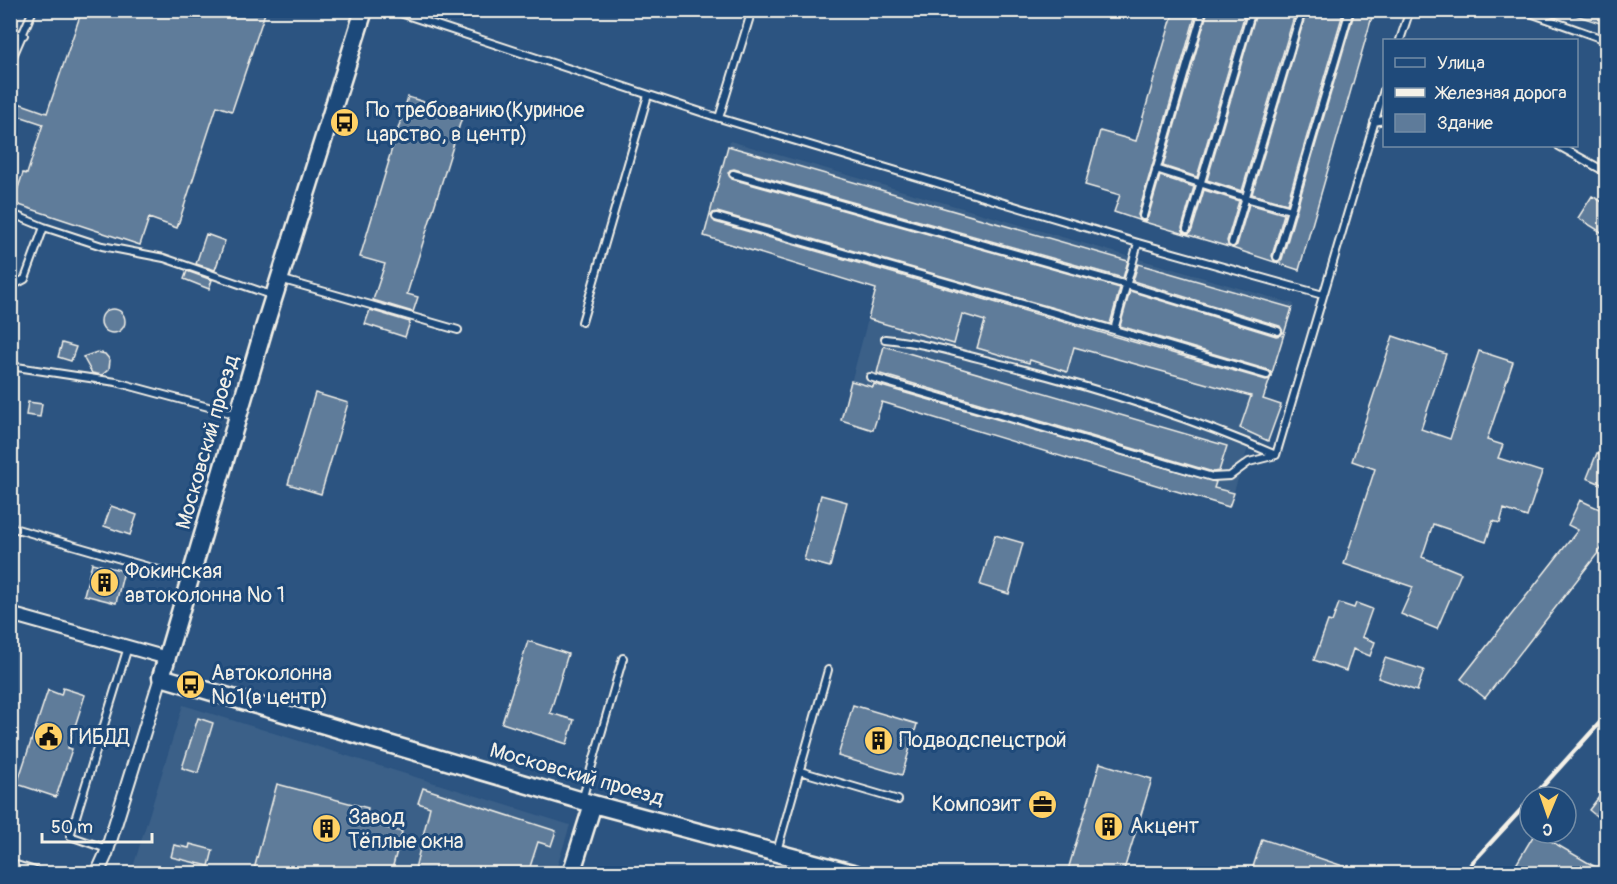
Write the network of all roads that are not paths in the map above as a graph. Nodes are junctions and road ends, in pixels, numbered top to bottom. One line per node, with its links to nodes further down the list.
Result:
1 (33, 10): 12 (lane)
2 (364, 10): 36 (street, Московский проезд)
3 (391, 10): 17 (lane)
4 (752, 10): 18 (lane)
5 (1203, 10): 22 (lane)
6 (1252, 10): 25 (lane)
7 (1302, 10): 26 (lane)
8 (1350, 10): 27 (lane)
9 (1410, 10): 13 (lane)
10 (1534, 10): 14 (lane)
11 (10, 32): 12 (lane)
12 (24, 35): 15 (lane)
13 (1400, 39)
14 (1606, 40)
15 (10, 63)
16 (1383, 93): 20 (lane)
17 (648, 95): 18 (lane); 41 (lane)
18 (719, 118): 33 (lane)
19 (1383, 120): 20 (lane)
20 (1374, 122): 39 (lane)
21 (1561, 147): 23 (lane)
22 (1156, 169): 25 (lane); 29 (lane)
23 (1606, 172)
24 (734, 174): 37 (lane)
25 (1200, 184): 26 (lane); 32 (lane)
26 (1246, 198): 27 (lane); 34 (lane)
27 (1291, 210): 35 (lane)
28 (10, 213): 31 (lane)
29 (1143, 216)
30 (716, 217): 43 (lane)
31 (44, 227): 38 (lane); 40 (lane)
32 (1187, 229)
33 (1137, 243): 37 (lane); 39 (lane)
34 (1232, 243)
35 (1277, 258)
36 (280, 279): 40 (street, Московский проезд); 42 (lane)
37 (1127, 285): 43 (lane); 44 (lane)
38 (10, 287)
39 (1323, 295): 50 (lane)
40 (274, 296): 49 (street, Московский проезд)
41 (582, 322)
42 (458, 330)
43 (1114, 330): 47 (lane)
44 (1278, 331)
45 (885, 339): 50 (lane)
46 (10, 366): 49 (lane)
47 (1267, 375)
48 (870, 376): 50 (lane)
49 (239, 415): 52 (street, Московский проезд)
50 (1276, 455)
51 (10, 527): 52 (lane)
52 (190, 579): 55 (street, Московский проезд)
53 (10, 614): 54 (street)
54 (128, 647): 55 (street); 62 (lane)
55 (167, 658): 58 (street, Московский проезд)
56 (622, 658): 61 (lane)
57 (828, 670): 59 (lane)
58 (160, 677): 61 (street, Московский проезд); 62 (street)
59 (800, 771): 60 (lane); 63 (lane)
60 (898, 800)
61 (588, 802): 63 (street, Московский проезд); 67 (street)
62 (107, 849): 66 (street)
63 (777, 852): 68 (street, Московский проезд)
64 (10, 863): 65 (lane)
65 (45, 873)
66 (98, 873)
67 (571, 873)
68 (856, 873)

